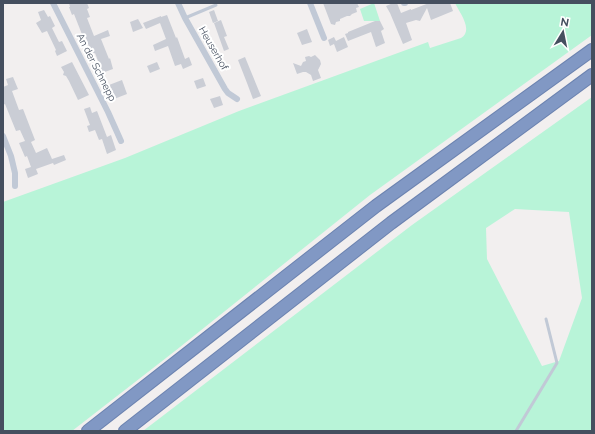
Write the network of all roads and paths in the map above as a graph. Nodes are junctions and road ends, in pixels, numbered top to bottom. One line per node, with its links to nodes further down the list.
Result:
1 (53, 3): 11 (street, An der Schnepp)
2 (178, 3): 5 (street, Heuserhof)
3 (310, 3): 6 (street)
4 (216, 5): 5 (lane)
5 (185, 18): 9 (street, Heuserhof)
6 (324, 38)
7 (592, 50): 14 (highway)
8 (592, 75): 15 (highway)
9 (237, 99)
10 (3, 136): 12 (street)
11 (121, 141)
12 (15, 186)
13 (546, 319): 16 (lane)
14 (88, 431)
15 (125, 431)
16 (516, 431)

